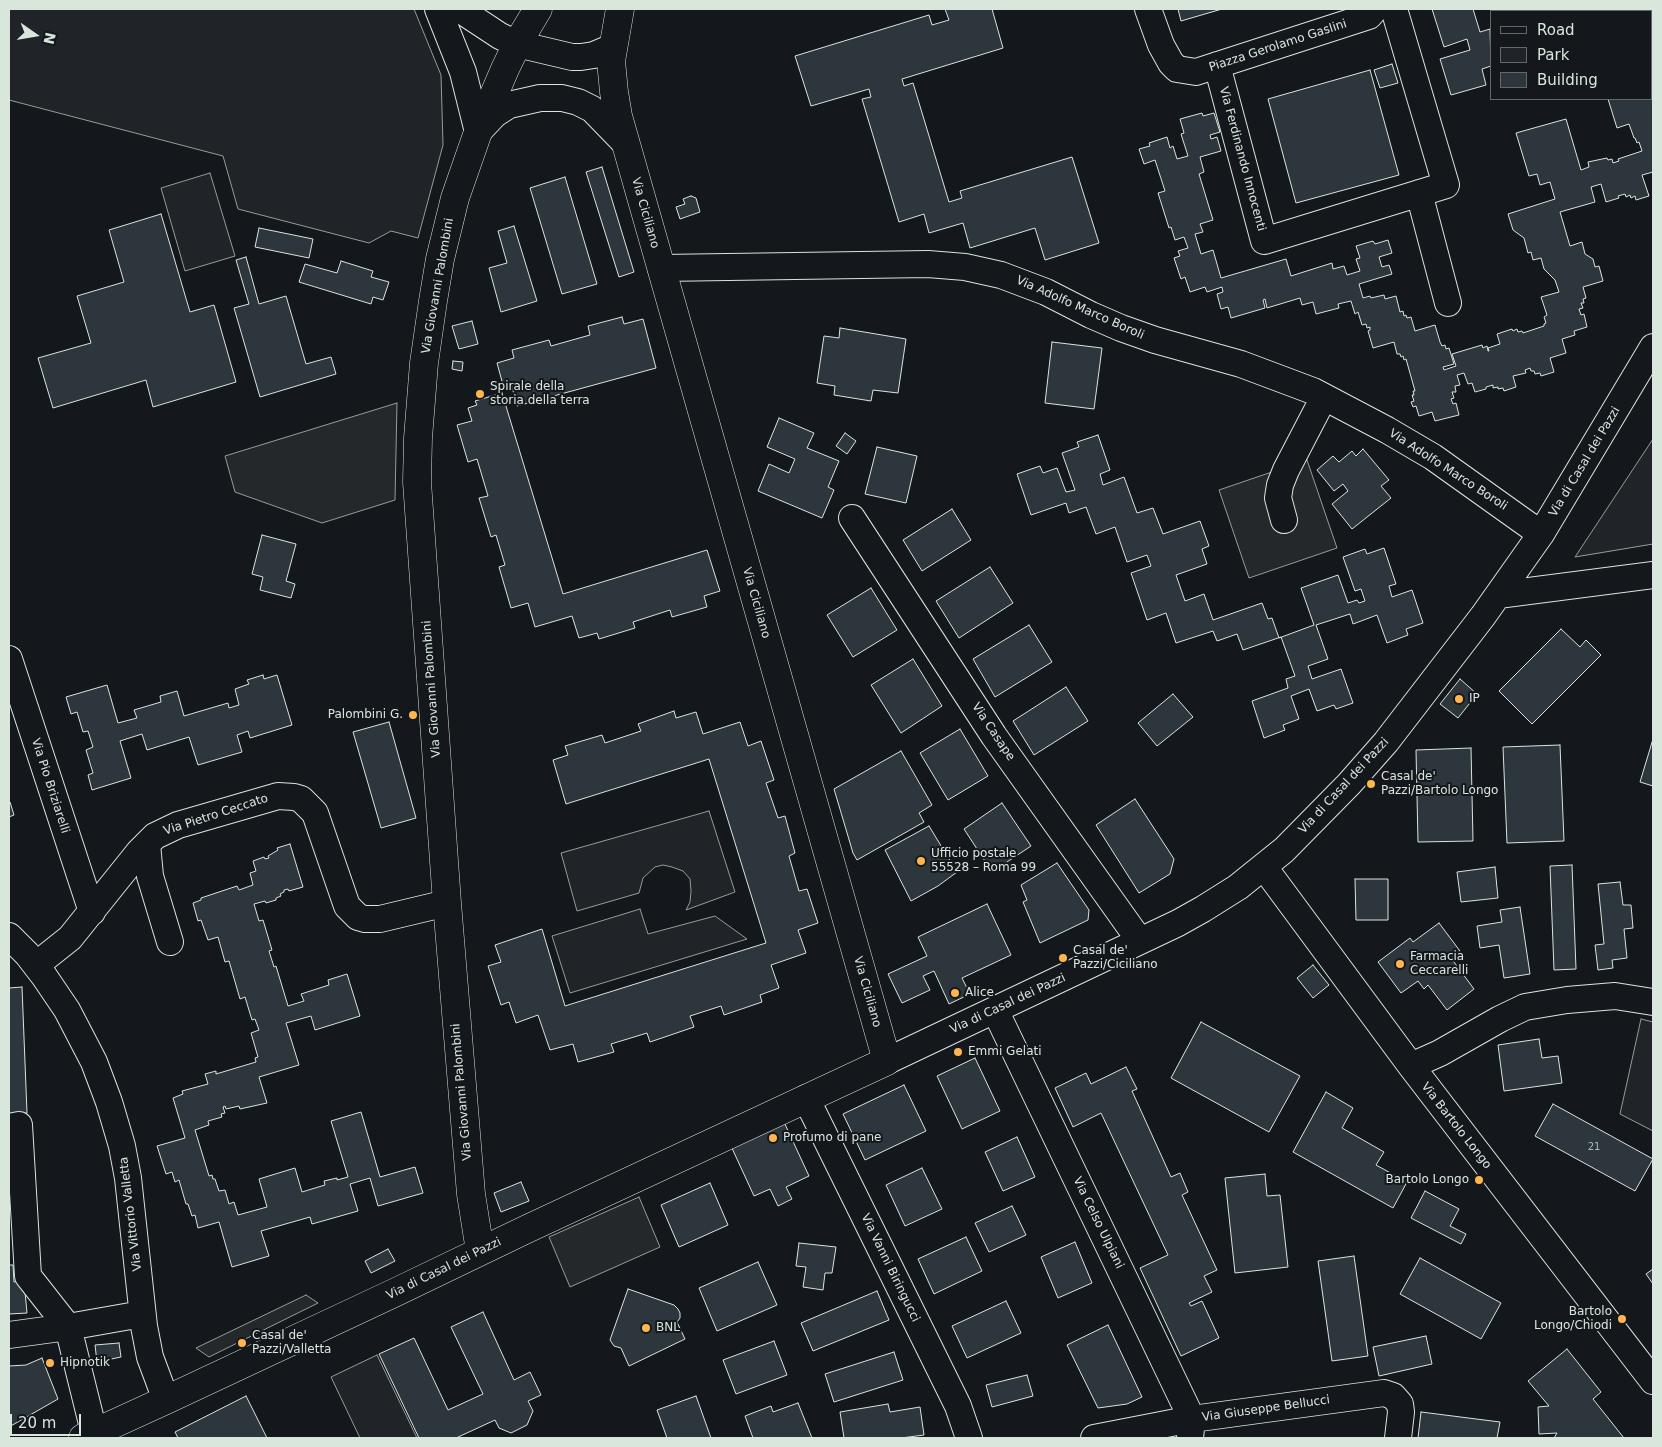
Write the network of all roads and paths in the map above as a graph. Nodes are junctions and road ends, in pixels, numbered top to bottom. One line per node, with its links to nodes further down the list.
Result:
1 (438, 9): 13 (street)
2 (458, 9): 9 (street)
3 (538, 9): 9 (main road, Via Giovanni Palombini)
4 (547, 9): 11 (street)
5 (620, 9): 10 (main road, Via Ciciliano)
6 (1148, 9): 12 (street, Piazza Gerolamo Gaslini)
7 (1394, 9): 15 (street, Via Ferdinando Innocenti)
8 (1371, 11): 12 (street, Piazza Gerolamo Gaslini)
9 (517, 44): 11 (street); 13 (main road, Via Giovanni Palombini)
10 (613, 47): 11 (street); 14 (main road, Via Ciciliano)
11 (561, 54)
12 (1217, 65): 15 (street, Via Ferdinando Innocenti)
13 (478, 132): 14 (street); 28 (main road, Via Giovanni Palombini)
14 (626, 144): 16 (main road, Via Ciciliano)
15 (1419, 193): 17 (street)
16 (661, 268): 19 (street, Via Adolfo Marco Boroli); 36 (main road, Via Ciciliano)
17 (1448, 303)
18 (1653, 347): 22 (street, Via di Casal dei Pazzi)
19 (1324, 397): 21 (street); 22 (street, Via Adolfo Marco Boroli)
20 (852, 518): 32 (street, Via Casape)
21 (1284, 520)
22 (1541, 534): 24 (street, Via di Casal dei Pazzi)
23 (1653, 575): 24 (street)
24 (1498, 595): 27 (street, Via di Casal dei Pazzi)
25 (9, 659): 29 (street, Via Pio Briziarelli)
26 (147, 844): 28 (street, Via Pietro Ceccato); 29 (street, Via Pietro Ceccato); 31 (street)
27 (1264, 867): 32 (street, Via di Casal dei Pazzi); 37 (street, Via Bartolo Longo)
28 (447, 903): 41 (main road, Via Giovanni Palombini)
29 (92, 912): 33 (street, Via Pietro Ceccato)
30 (9, 936): 33 (street, Via Vittorio Valletta)
31 (170, 942)
32 (1140, 942): 35 (street, Via di Casal dei Pazzi)
33 (36, 965): 42 (street, Via Vittorio Valletta)
34 (1653, 1002): 37 (street)
35 (995, 1010): 36 (street, Via di Casal dei Pazzi); 47 (street, Via Celso Ulpiani)
36 (887, 1061): 38 (main road, Via di Casal dei Pazzi)
37 (1411, 1066): 45 (street, Via Bartolo Longo)
38 (806, 1098): 41 (main road, Via di Casal dei Pazzi); 49 (street, Via Vanni Biringucci)
39 (9, 1127): 40 (street)
40 (18, 1250): 43 (street)
41 (480, 1251): 46 (main road, Via di Casal dei Pazzi)
42 (142, 1314): 43 (street); 46 (street, Via Vittorio Valletta)
43 (68, 1327): 44 (street); 48 (street)
44 (9, 1335)
45 (1653, 1381)
46 (166, 1400): 48 (main road, Via di Casal dei Pazzi)
47 (1191, 1429): 50 (street, Via Giuseppe Bellucci); 51 (street, Via Giuseppe Bellucci)
48 (89, 1435)
49 (969, 1438)
50 (1094, 1438)
51 (1398, 1438)

